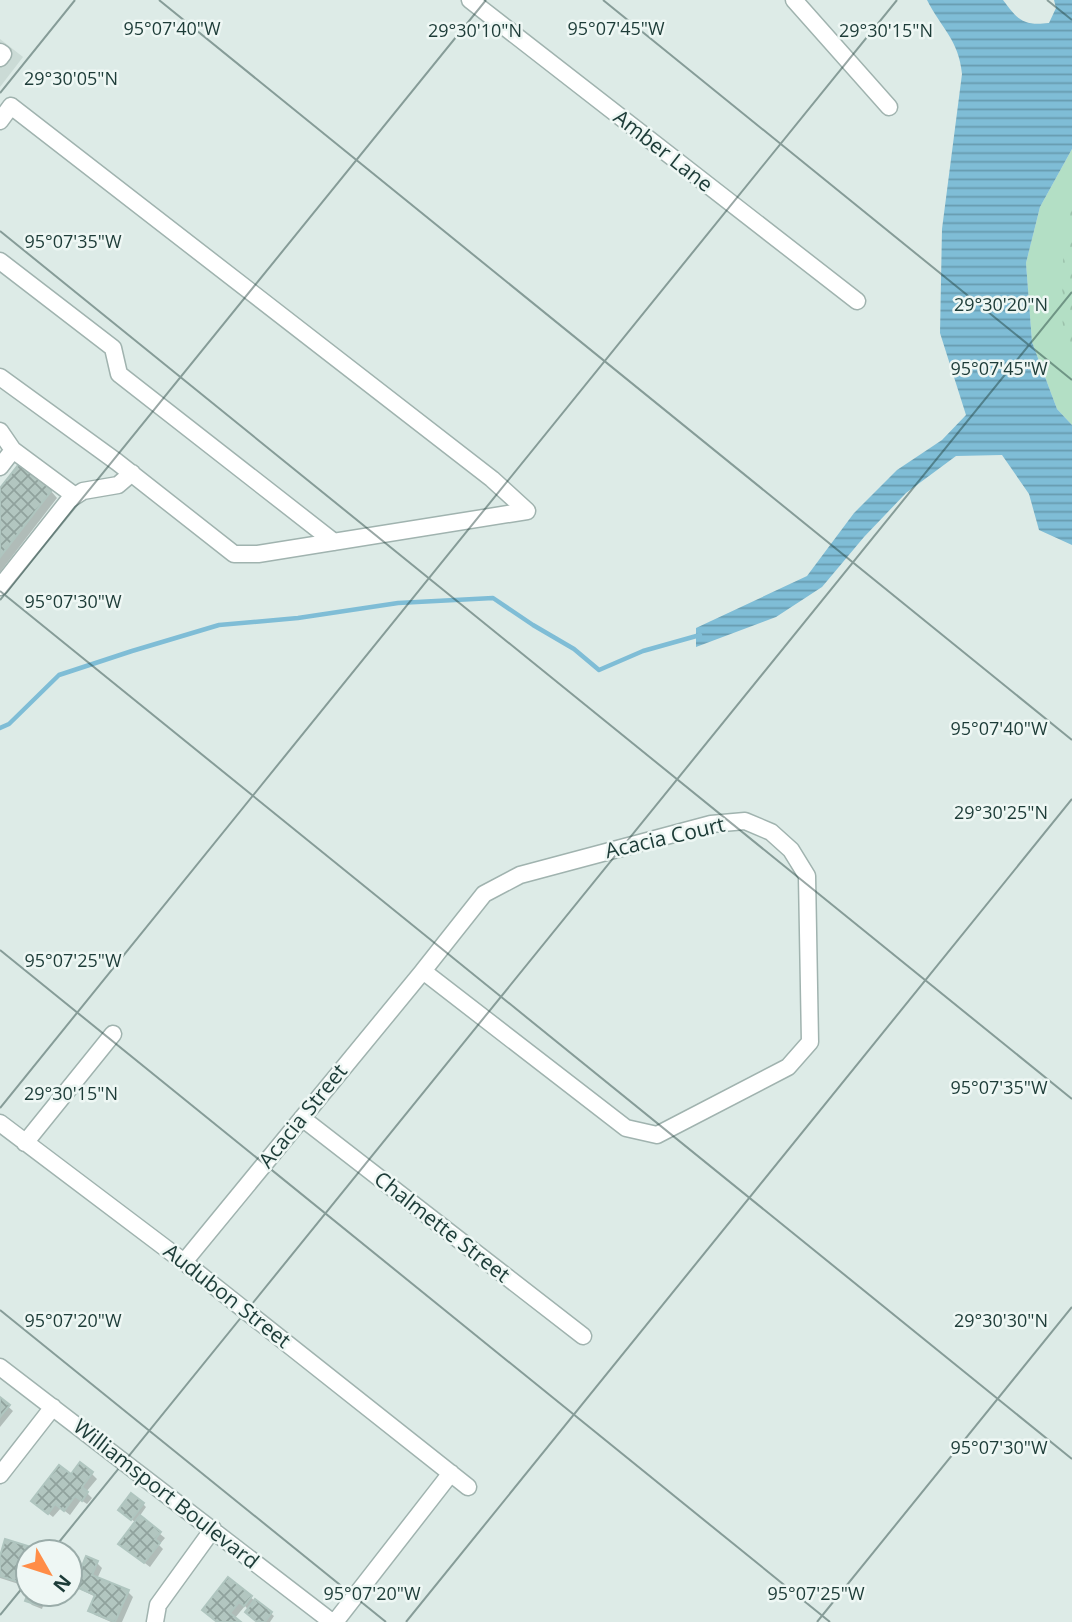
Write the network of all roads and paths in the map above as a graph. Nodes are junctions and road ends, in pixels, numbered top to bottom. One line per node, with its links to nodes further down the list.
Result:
1 (470, 0): 8 (street, Amber Lane)
2 (794, 0): 5 (street)
3 (0, 52): 4 (street)
4 (0, 58)
5 (889, 107)
6 (0, 121): 15 (street)
7 (0, 261): 15 (street)
8 (857, 301)
9 (0, 377): 13 (street)
10 (0, 431): 11 (street)
11 (13, 450): 12 (street); 14 (street)
12 (0, 467)
13 (131, 473): 14 (street); 15 (street)
14 (75, 496): 16 (street)
15 (334, 542)
16 (0, 587)
17 (423, 971): 17 (street, Acacia Court); 19 (street, Acacia Street)
18 (113, 1034): 21 (street)
19 (302, 1118): 22 (street, Acacia Street); 23 (street, Chalmette Street)
20 (0, 1123): 21 (street, Audubon Street)
21 (25, 1143): 22 (street, Audubon Street)
22 (184, 1262): 26 (street, Audubon Street)
23 (583, 1336)
24 (0, 1367): 25 (street, Williamsport Boulevard)
25 (53, 1407): 27 (street); 29 (street, Williamsport Boulevard)
26 (451, 1473): 28 (street, Audubon Street); 31 (street)
27 (0, 1475)
28 (468, 1487)
29 (213, 1530): 30 (street); 31 (street, Williamsport Boulevard)
30 (155, 1622)
31 (334, 1622)

